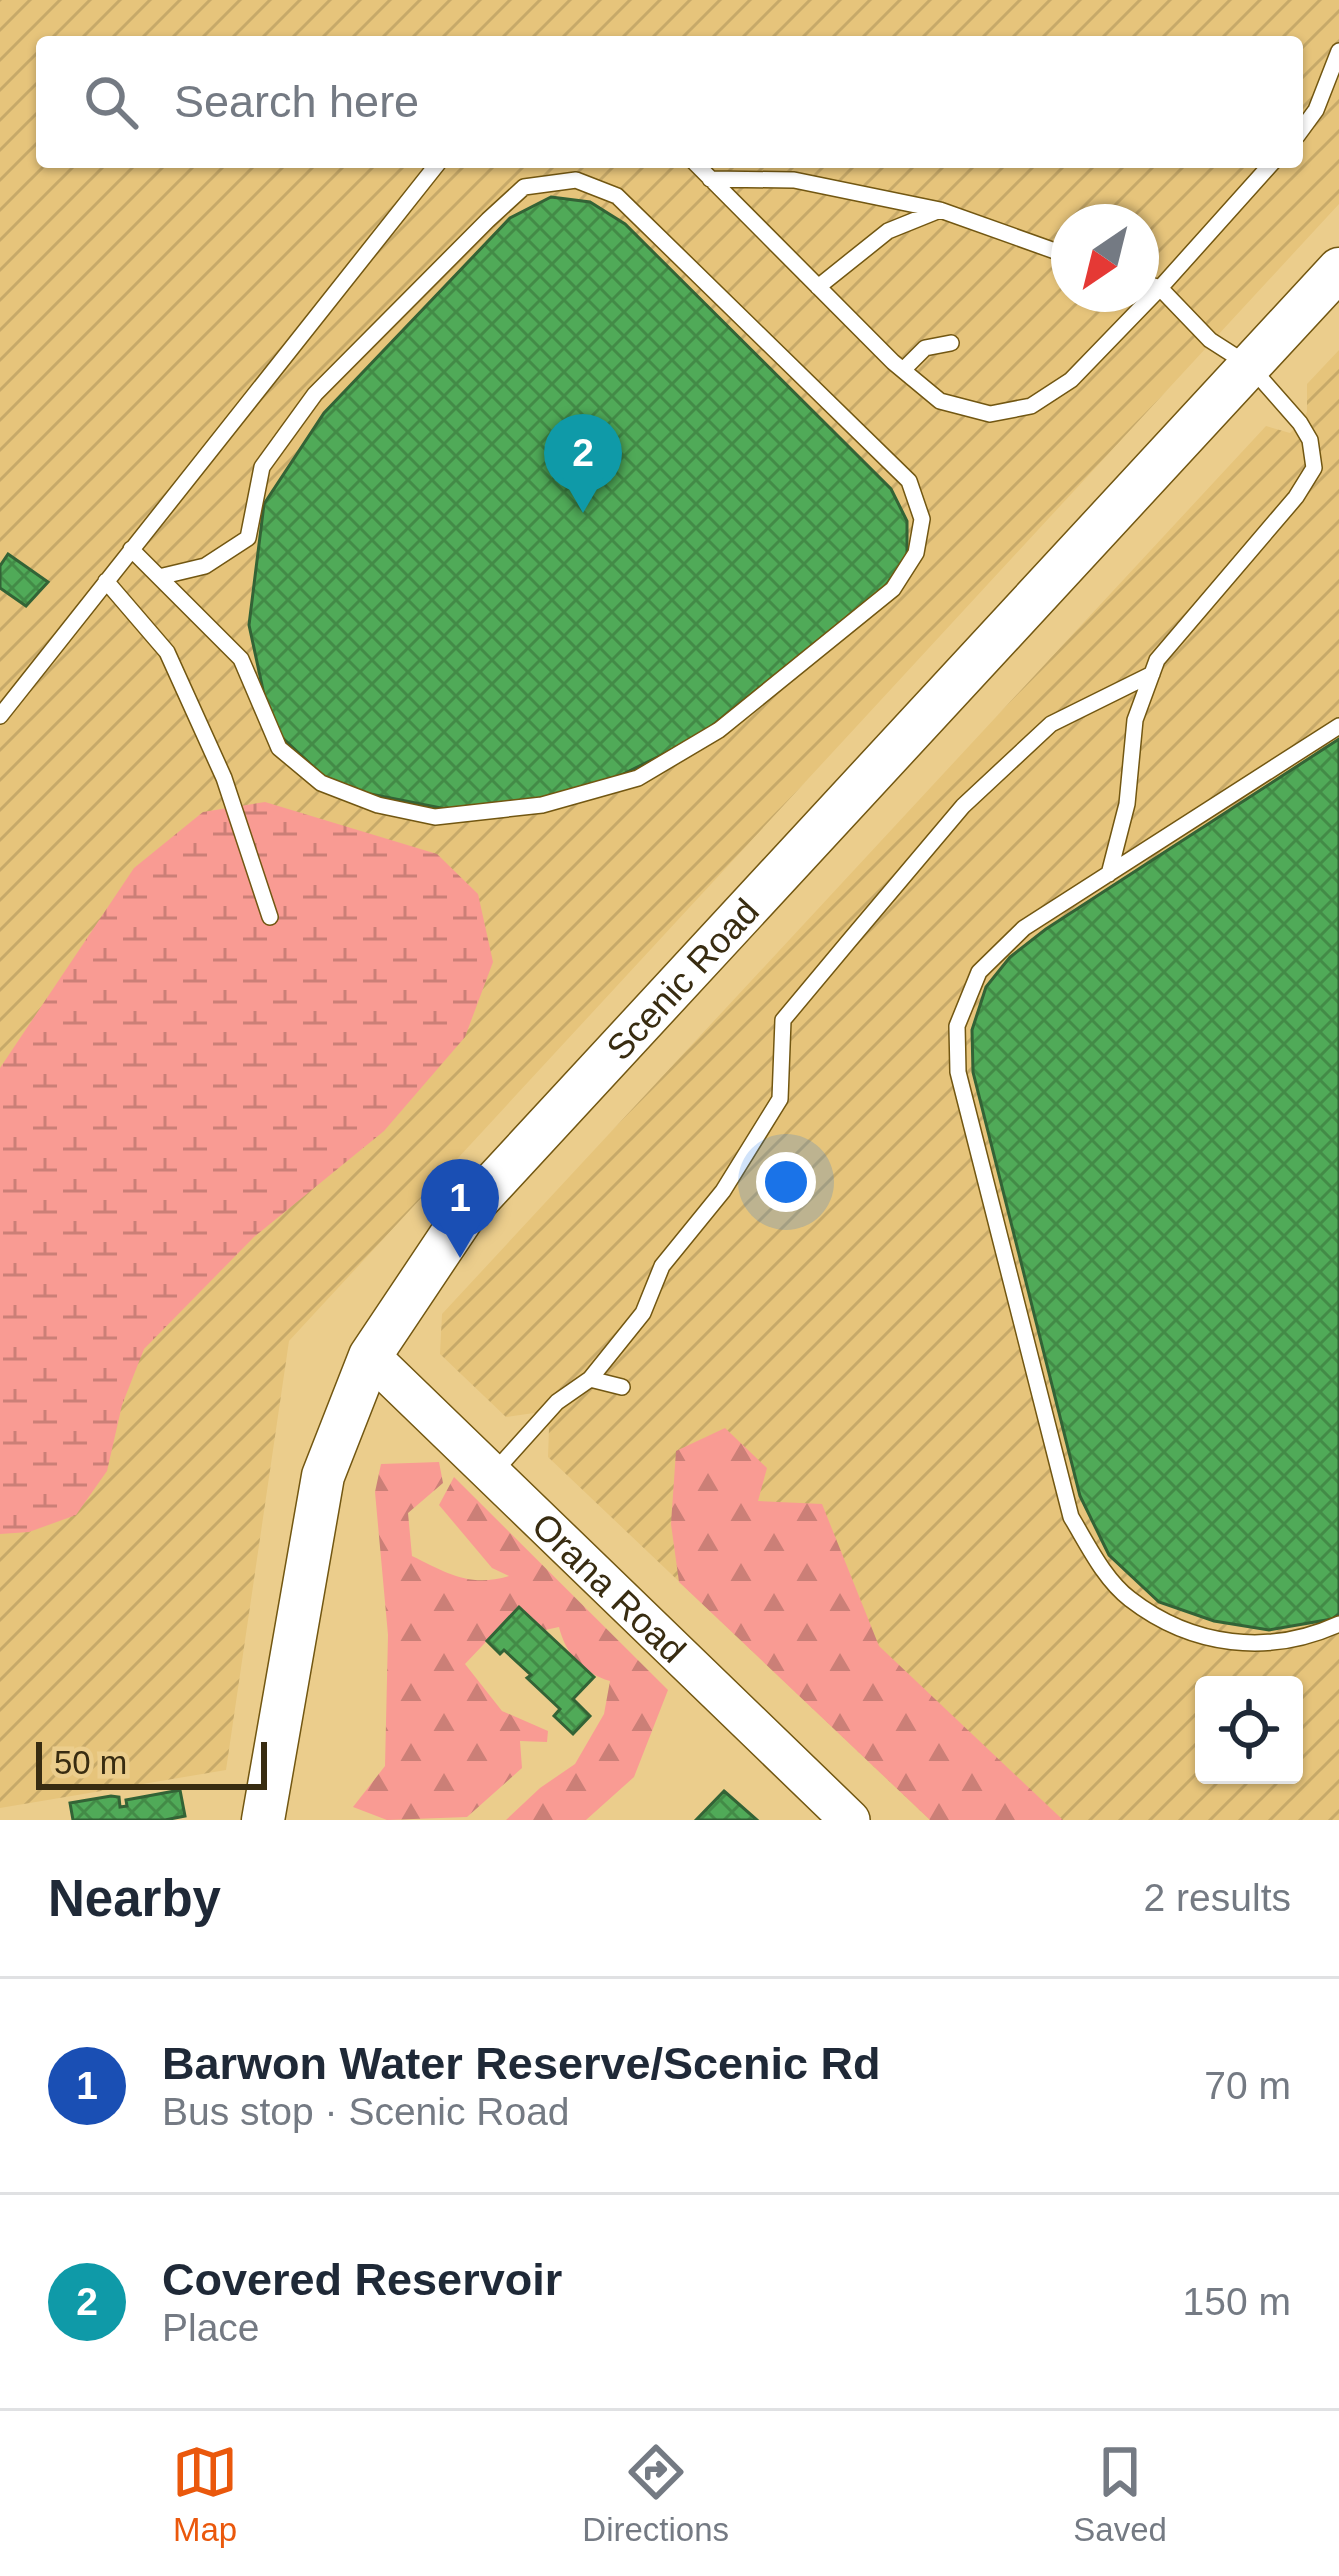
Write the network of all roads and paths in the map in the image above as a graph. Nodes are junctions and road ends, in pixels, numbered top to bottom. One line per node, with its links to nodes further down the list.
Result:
1 (1339, 52): 2 (lane)
2 (1303, 128)
3 (435, 168): 15 (lane)
4 (700, 168): 6 (lane)
5 (1268, 168): 11 (lane)
6 (710, 178): 7 (lane); 10 (lane)
7 (940, 211): 8 (lane); 10 (lane)
8 (1051, 250)
9 (1339, 269): 13 (main road, Scenic Road)
10 (818, 287): 14 (lane)
11 (1160, 288): 13 (lane); 14 (lane)
12 (952, 343): 14 (lane)
13 (1249, 365): 18 (lane); 23 (main road, Scenic Road)
14 (903, 370)
15 (131, 549): 16 (lane); 17 (lane)
16 (159, 577): 16 (lane)
17 (106, 581): 19 (lane); 22 (lane)
18 (1152, 674): 21 (lane); 24 (lane)
19 (0, 716)
20 (1339, 726): 21 (lane)
21 (1109, 874): 27 (lane)
22 (270, 917)
23 (370, 1356): 26 (street, Orana Road); 28 (main road, Scenic Road)
24 (590, 1379): 25 (lane); 26 (lane)
25 (622, 1387)
26 (492, 1474): 29 (street, Orana Road)
27 (1339, 1624)
28 (263, 1820)
29 (850, 1820)

